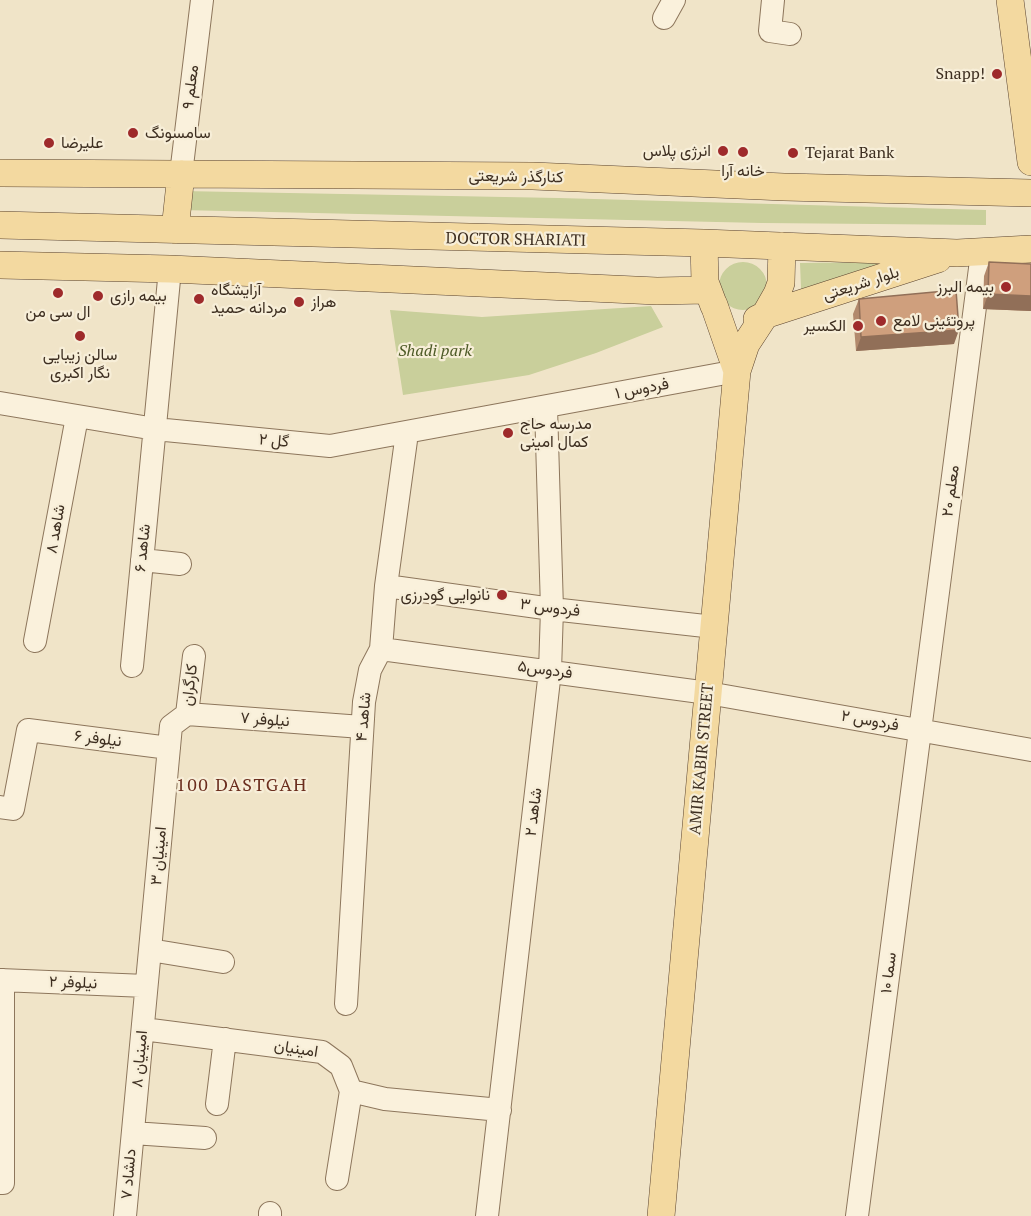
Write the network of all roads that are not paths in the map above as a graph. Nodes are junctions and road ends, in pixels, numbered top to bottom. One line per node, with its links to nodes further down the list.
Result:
1 (202, 0): 7 (street, معلم ۹)
2 (773, 0): 4 (street)
3 (1010, 0): 5 (main road)
4 (790, 34)
5 (1031, 162)
6 (0, 173): 7 (main road, کنارگذر شریعتی)
7 (181, 174): 8 (main road, کنارگذر شریعتی); 10 (main road)
8 (1031, 193)
9 (0, 225): 10 (main road, DOCTOR SHARIATI)
10 (175, 230): 11 (main road, DOCTOR SHARIATI)
11 (704, 243): 12 (main road, DOCTOR SHARIATI); 17 (main road, AMIR KABIR STREET)
12 (782, 246): 14 (main road, DOCTOR SHARIATI); 18 (main road)
13 (1031, 249): 14 (main road, DOCTOR SHARIATI)
14 (969, 253): 18 (main road, بلوار شریعتی); 38 (street, معلم ۲۰)
15 (0, 265): 16 (main road)
16 (170, 269): 17 (main road); 23 (street, شاهد ۶)
17 (710, 298): 18 (main road, بلوار شریعتی); 19 (main road, AMIR KABIR STREET)
18 (765, 315): 19 (main road)
19 (737, 371): 21 (street, فردوس ۱); 29 (main road, AMIR KABIR STREET)
20 (0, 403): 22 (street, گل ۲)
21 (546, 407): 24 (street, گل ۲); 28 (street, شاهد ۲)
22 (77, 417): 23 (street, گل ۲); 30 (street, شاهد ۸)
23 (155, 429): 24 (street, گل ۲); 25 (street, شاهد ۶)
24 (407, 433): 27 (street, شاهد ۴)
25 (142, 560): 26 (street); 33 (street, شاهد ۶)
26 (180, 564)
27 (386, 585): 28 (street, فردوس ۳); 31 (street, شاهد ۴)
28 (552, 609): 29 (street, فردوس ۳); 34 (street, شاهد ۲)
29 (714, 627): 35 (main road, AMIR KABIR STREET)
30 (35, 641)
31 (381, 649): 34 (street, فردوس۵); 36 (street, شاهد ۴)
32 (194, 656): 37 (street, کارگران)
33 (132, 666)
34 (550, 670): 35 (street, فردوس۵); 50 (street, شاهد ۲)
35 (708, 693): 38 (street, فردوس ۲); 57 (main road, AMIR KABIR STREET)
36 (362, 727): 37 (street, نیلوفر ۷); 45 (street, شاهد ۴)
37 (176, 729): 40 (street, نیلوفر ۶); 41 (street, امینیان ۳)
38 (920, 729): 39 (street, فردوس ۲); 58 (street, سما ۱۰)
39 (1031, 750)
40 (0, 807)
41 (150, 950): 42 (street); 44 (street, امینیان ۳)
42 (223, 962)
43 (1, 980): 44 (street, نیلوفر ۲); 54 (street)
44 (146, 986): 46 (street, امینیان ۸)
45 (346, 1004)
46 (143, 1029): 47 (street, امینیان); 51 (street, امینیان ۸)
47 (225, 1039): 48 (street, امینیان); 49 (street)
48 (351, 1091): 50 (street); 53 (street)
49 (217, 1104)
50 (500, 1110): 56 (street, شاهد ۲)
51 (133, 1133): 52 (street); 55 (street, دلشاد ۷)
52 (205, 1138)
53 (337, 1179)
54 (0, 1183)
55 (125, 1216)
56 (487, 1216)
57 (661, 1216)
58 (857, 1216)

